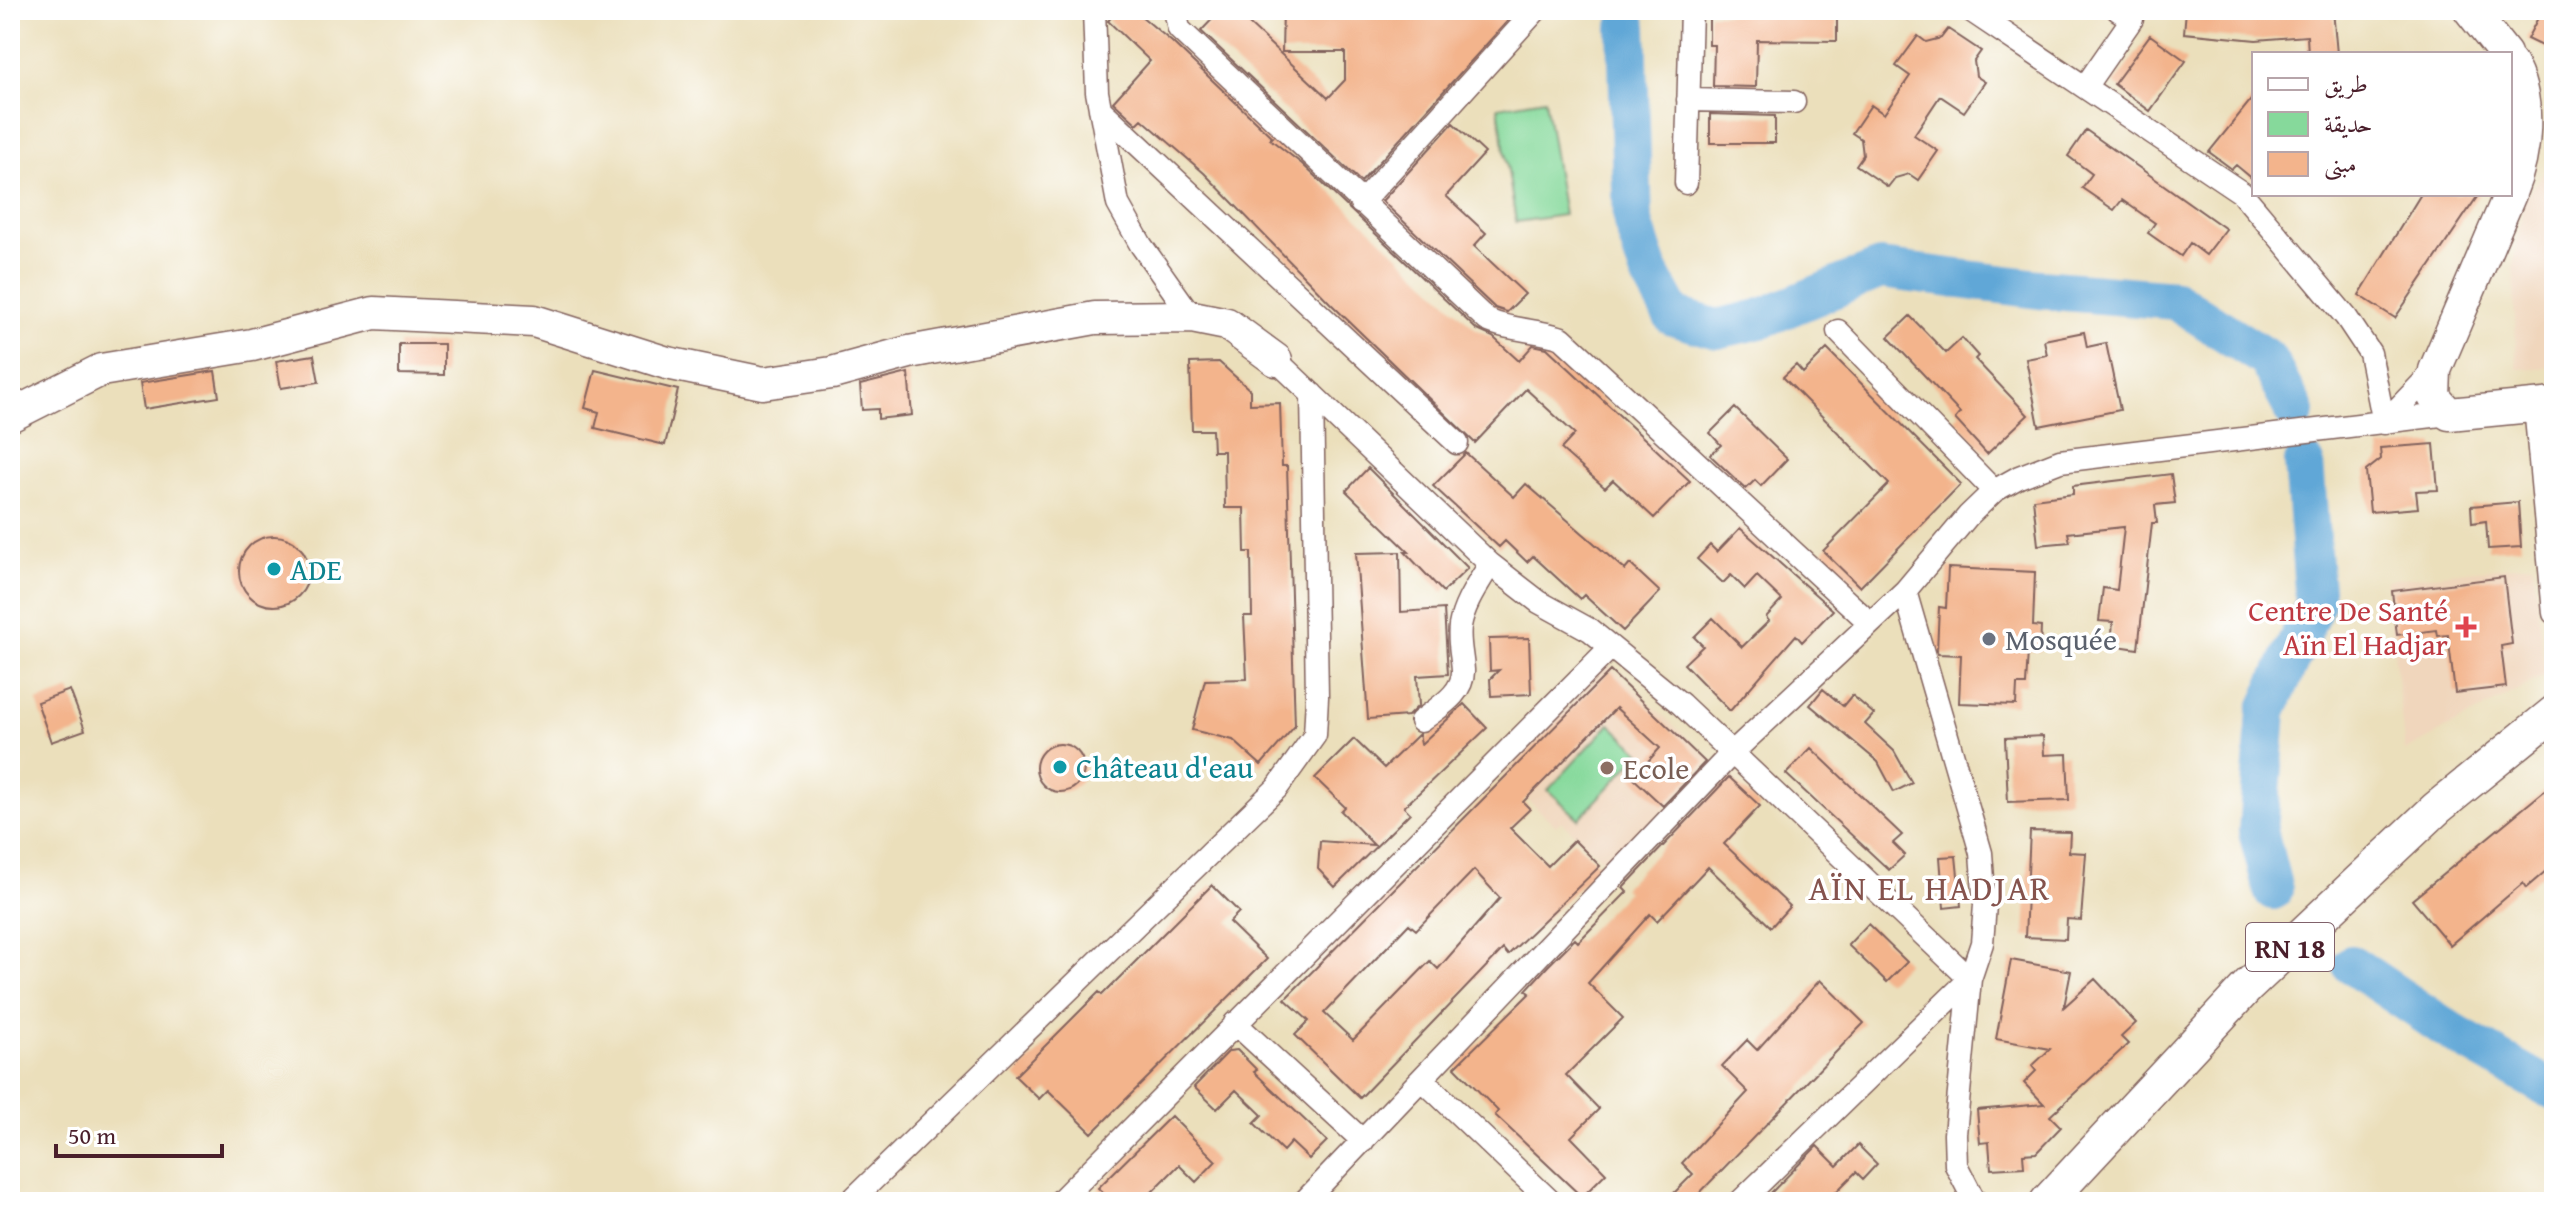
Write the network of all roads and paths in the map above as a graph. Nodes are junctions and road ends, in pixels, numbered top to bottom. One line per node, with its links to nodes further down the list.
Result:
1 (1094, 10): 13 (street)
2 (1175, 10): 17 (street)
3 (1536, 10): 17 (street)
4 (1691, 10): 11 (street)
5 (1970, 10): 10 (street)
6 (2118, 10): 10 (street)
7 (2470, 10): 8 (street)
8 (2503, 52)
9 (2512, 66): 15 (street)
10 (2085, 87): 26 (street)
11 (1688, 100): 12 (street); 14 (street)
12 (1794, 102)
13 (1100, 109): 18 (street); 27 (street)
14 (1686, 183)
15 (2512, 185)
16 (2509, 196): 21 (street)
17 (1361, 203): 32 (street)
18 (1192, 317): 20 (street); 25 (street)
19 (1838, 331): 28 (street)
20 (1276, 360): 22 (street)
21 (2435, 370): 24 (street); 26 (street)
22 (1312, 394): 29 (street); 42 (street)
23 (2544, 405): 24 (street); 31 (street)
24 (2449, 414): 26 (street)
25 (10, 416)
26 (2384, 423): 28 (street)
27 (1457, 443)
28 (1994, 491): 30 (street)
29 (1490, 564): 33 (street); 35 (street)
30 (1905, 591): 32 (street); 37 (street)
31 (2554, 613)
32 (1870, 623): 36 (street)
33 (1611, 647): 36 (street); 38 (street)
34 (2554, 713): 47 (main road, RN 18)
35 (1421, 721)
36 (1733, 752): 37 (street); 39 (street)
37 (1970, 979): 45 (street); 46 (street)
38 (1235, 1023): 40 (street); 43 (street)
39 (1422, 1079): 40 (street); 44 (street)
40 (1363, 1141): 41 (street)
41 (1308, 1201)
42 (850, 1202)
43 (1059, 1202)
44 (1551, 1202)
45 (1740, 1202)
46 (1975, 1202)
47 (2047, 1202)

